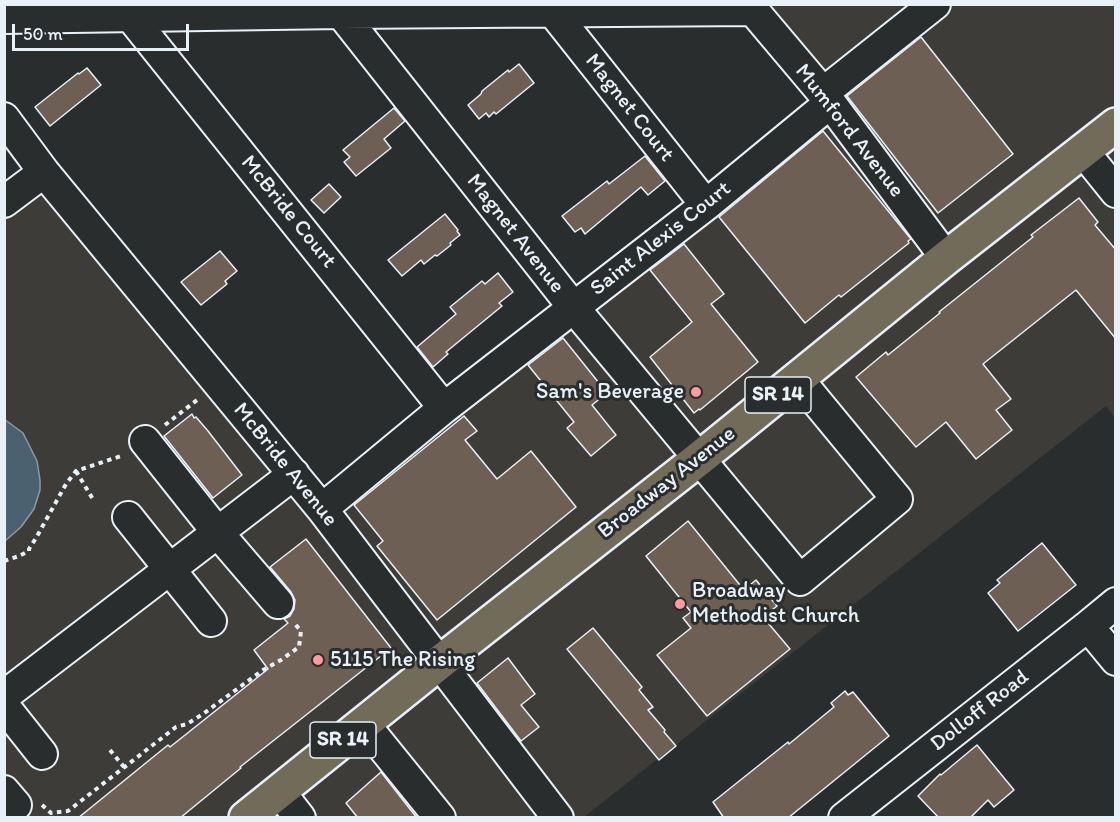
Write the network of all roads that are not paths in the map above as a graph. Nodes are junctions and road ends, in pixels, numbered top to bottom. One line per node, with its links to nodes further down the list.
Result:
1 (935, 4): 7 (street, Saint Alexis Court)
2 (753, 8): 4 (street); 7 (street, Mumford Avenue)
3 (340, 9): 4 (street); 5 (street); 16 (street, Magnet Avenue)
4 (553, 12): 14 (street, Magnet Court)
5 (132, 17): 6 (street); 18 (street, McBride Court)
6 (4, 18)
7 (826, 98): 14 (street, Saint Alexis Court); 15 (street, Mumford Avenue)
8 (4, 118): 11 (street, McBride Avenue)
9 (1116, 125): 10 (main road, Broadway Avenue / SR 14)
10 (1083, 151): 12 (street); 15 (main road, Broadway Avenue / SR 14)
11 (44, 172): 13 (street); 21 (street, McBride Avenue)
12 (1116, 192)
13 (4, 202)
14 (706, 205): 16 (street, Saint Alexis Court)
15 (946, 258): 17 (main road, Broadway Avenue / SR 14)
16 (574, 308): 18 (street, Saint Alexis Court); 20 (street, Magnet Avenue)
17 (798, 379): 20 (main road, Broadway Avenue / SR 14); 20 (street, Magnet Avenue)
18 (444, 408): 22 (street, Saint Alexis Court)
19 (145, 441): 24 (street)
20 (700, 458): 31 (main road, Broadway Avenue / SR 14)
21 (294, 474): 22 (street, McBride Avenue); 24 (street)
22 (322, 508): 31 (street, McBride Avenue)
23 (128, 517): 25 (street)
24 (218, 533): 25 (street); 27 (street)
25 (170, 570): 28 (street); 32 (street)
26 (1116, 603): 29 (street, Dolloff Road)
27 (286, 613)
28 (211, 621)
29 (1088, 626): 30 (street); 37 (street, Dolloff Road)
30 (1116, 660)
31 (439, 663): 34 (main road, Broadway Avenue / SR 14); 41 (street, McBride Avenue)
32 (4, 696)
33 (4, 706): 35 (street)
34 (364, 724): 36 (main road, Broadway Avenue / SR 14); 40 (street)
35 (42, 754)
36 (279, 791): 38 (main road, Broadway Avenue / SR 14); 39 (street)
37 (857, 814)
38 (246, 818)
39 (300, 818)
40 (440, 818)
41 (558, 818)

